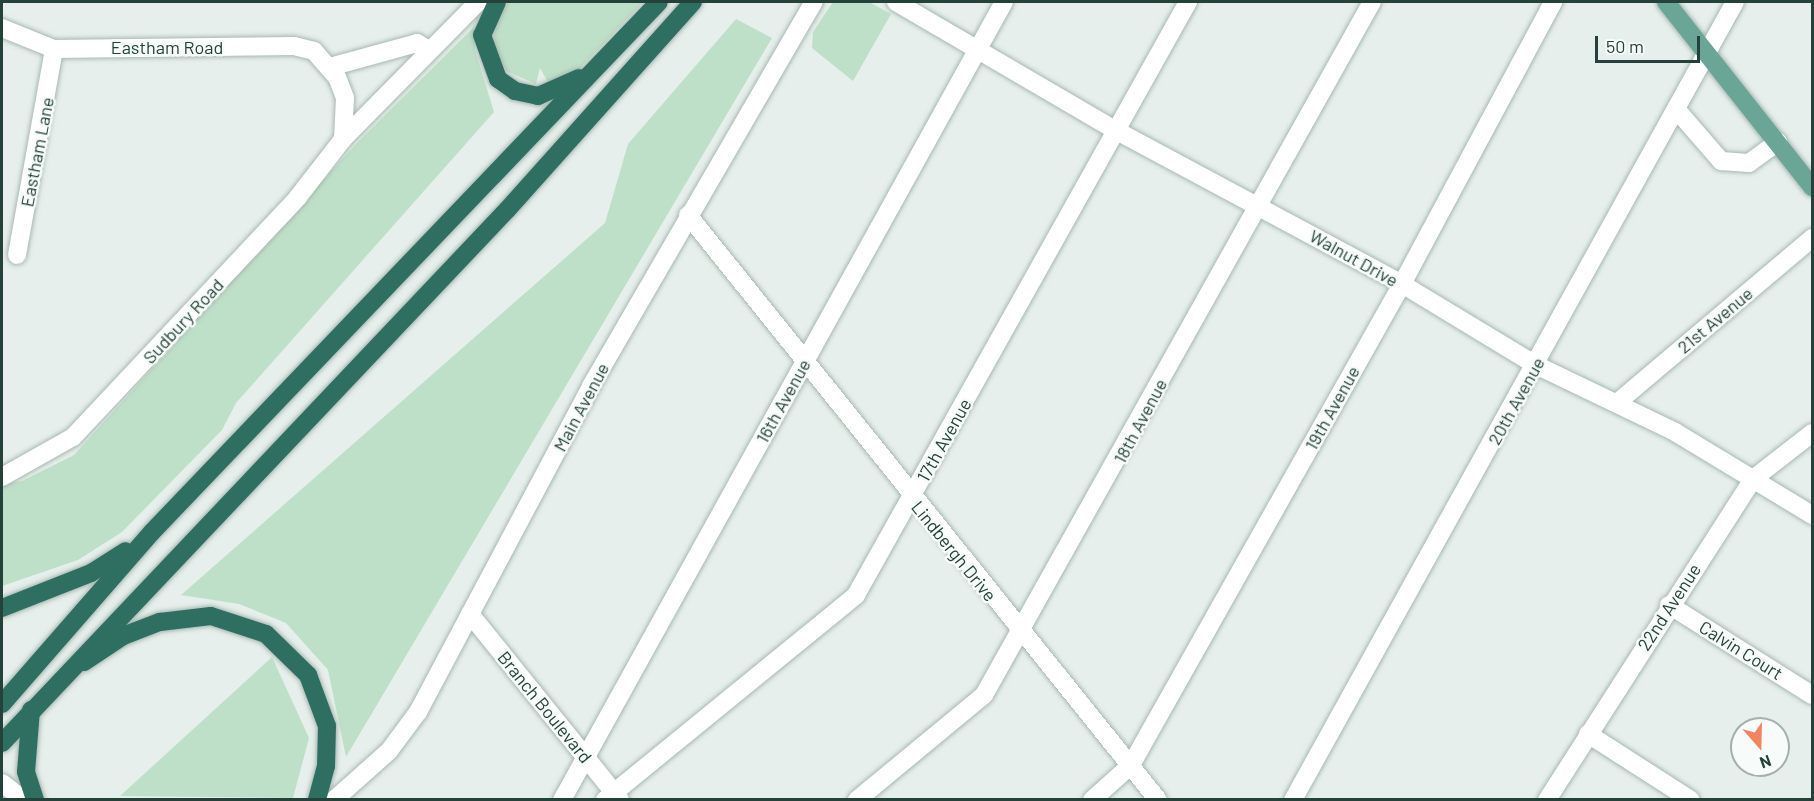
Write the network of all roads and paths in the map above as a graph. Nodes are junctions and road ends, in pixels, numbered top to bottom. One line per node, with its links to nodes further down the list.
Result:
1 (478, 2): 15 (street)
2 (497, 2): 13 (highway)
3 (659, 2): 13 (highway)
4 (693, 2): 43 (highway)
5 (814, 2): 26 (street, Main Avenue)
6 (896, 2): 17 (street, Walnut Drive)
7 (1004, 2): 17 (street, 16th Avenue)
8 (1188, 2): 21 (street, 17th Avenue)
9 (1372, 2): 25 (street, 18th Avenue)
10 (1553, 2): 29 (street, 19th Avenue)
11 (1666, 2): 18 (main road)
12 (1735, 2): 18 (street, 20th Avenue)
13 (637, 27): 38 (highway)
14 (2, 28): 16 (street, Eastham Road)
15 (422, 47): 19 (street); 22 (street)
16 (54, 49): 19 (street, Eastham Road); 28 (street, Eastham Lane)
17 (976, 52): 21 (street, Walnut Drive); 30 (street, 16th Avenue)
18 (1707, 53): 20 (street, 20th Avenue); 23 (main road)
19 (330, 67): 22 (street)
20 (1676, 109): 23 (street); 31 (street, 20th Avenue)
21 (1117, 131): 25 (street, Walnut Drive); 36 (street, 17th Avenue)
22 (343, 139): 34 (street, Sudbury Road)
23 (1778, 142): 24 (main road)
24 (1812, 187)
25 (1256, 205): 29 (street, Walnut Drive); 42 (street, 18th Avenue)
26 (688, 215): 30 (street, Lindbergh Drive); 41 (street, Main Avenue)
27 (1812, 238): 32 (street, 21st Avenue)
28 (17, 255)
29 (1402, 284): 31 (street, Walnut Drive); 50 (street, 19th Avenue)
30 (808, 357): 36 (street, Lindbergh Drive); 49 (street, 16th Avenue)
31 (1536, 365): 32 (street, Walnut Drive); 61 (street, 20th Avenue)
32 (1618, 402): 35 (street, Walnut Drive)
33 (1812, 433): 35 (street, 22nd Avenue)
34 (2, 477)
35 (1753, 479): 37 (street, Walnut Drive); 39 (street, 22nd Avenue)
36 (911, 499): 42 (street, Lindbergh Drive); 52 (street, 17th Avenue)
37 (1812, 515)
38 (152, 532): 40 (highway); 45 (highway)
39 (1669, 605): 44 (street, Calvin Court); 47 (street, 22nd Avenue)
40 (2, 609)
41 (470, 614): 49 (street, Branch Boulevard); 56 (street, Main Avenue)
42 (1022, 635): 50 (street, Lindbergh Drive); 58 (street, 18th Avenue)
43 (55, 682): 46 (highway); 55 (highway)
44 (1812, 695)
45 (2, 704)
46 (31, 709): 48 (highway); 54 (highway)
47 (1588, 734): 62 (street, 22nd Avenue); 63 (street)
48 (2, 743)
49 (586, 757): 52 (street, Branch Boulevard); 57 (street, 16th Avenue)
50 (1131, 765): 59 (street, 19th Avenue); 60 (street, Lindbergh Drive)
51 (2, 783): 53 (street)
52 (613, 797)
53 (24, 800)
54 (35, 800)
55 (317, 800)
56 (334, 800)
57 (562, 800)
58 (857, 800)
59 (1092, 800)
60 (1158, 800)
61 (1293, 800)
62 (1547, 800)
63 (1691, 800)

